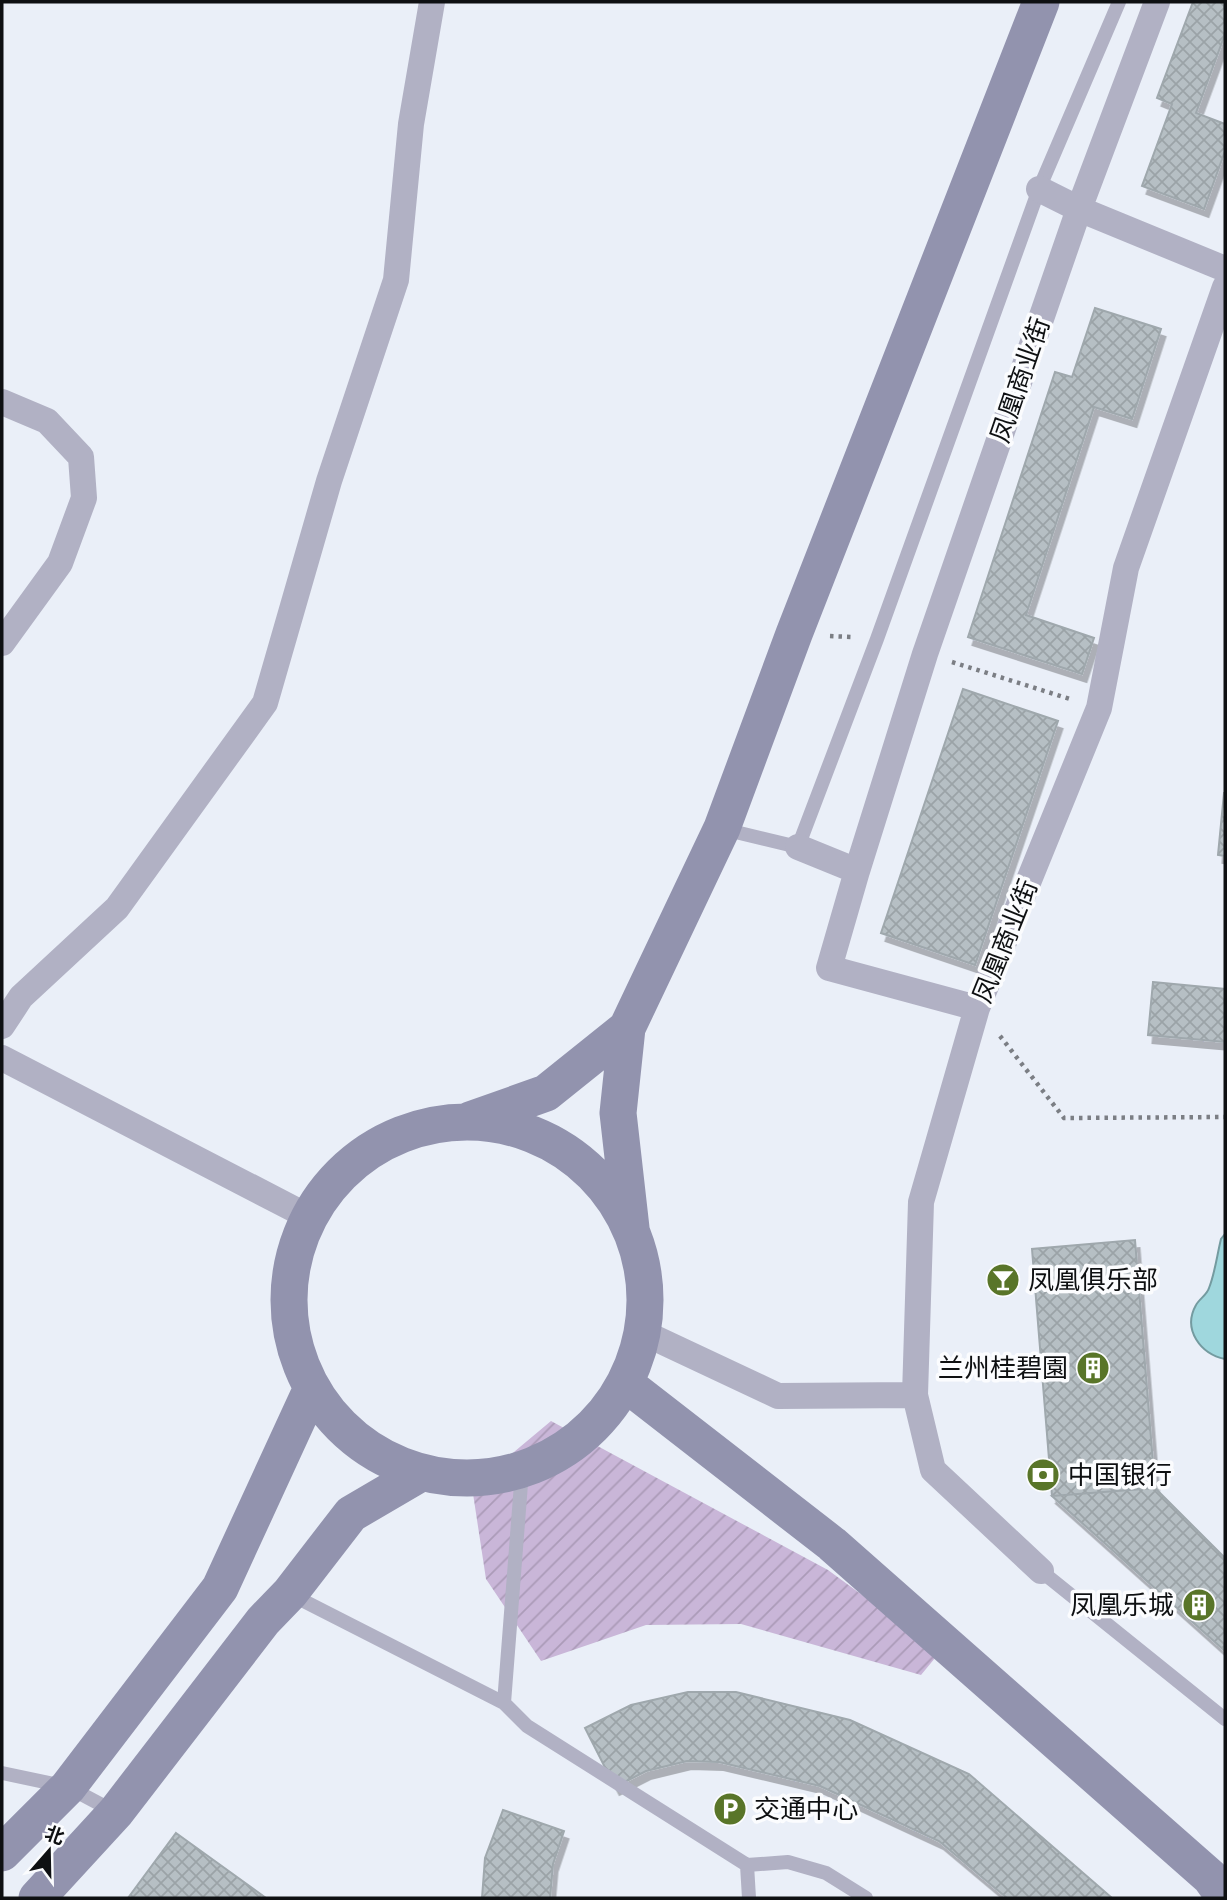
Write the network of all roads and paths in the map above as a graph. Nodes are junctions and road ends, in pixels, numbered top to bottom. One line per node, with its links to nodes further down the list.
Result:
1 (432, 2): 15 (street)
2 (1041, 2): 11 (main road)
3 (1119, 2): 5 (lane)
4 (1157, 2): 6 (street, 凤凰商业街)
5 (1039, 189): 6 (street); 12 (lane)
6 (1079, 209): 7 (street); 13 (street, 凤凰商业街)
7 (1225, 269)
8 (1225, 286): 14 (street, 凤凰商业街)
9 (2, 402): 10 (street)
10 (2, 643)
11 (722, 828): 12 (lane); 16 (main road)
12 (798, 847): 13 (street)
13 (857, 871): 14 (street, 凤凰商业街)
14 (977, 1008): 18 (path); 25 (street, 凤凰商业街)
15 (2, 1026)
16 (627, 1028): 19 (main road); 21 (main road)
17 (2, 1058): 20 (street)
18 (1225, 1117)
19 (463, 1122): 20 (main road); 21 (main road)
20 (309, 1217): 24 (main road)
21 (631, 1228): 22 (main road)
22 (643, 1333): 23 (main road); 25 (street)
23 (626, 1384): 26 (main road); 37 (main road)
24 (312, 1388): 27 (main road); 33 (main road)
25 (915, 1395): 28 (street, 凤凰商业街)
26 (522, 1471): 27 (main road); 30 (lane)
27 (421, 1473): 29 (main road)
28 (1041, 1571): 31 (lane)
29 (290, 1594): 30 (lane); 34 (main road)
30 (504, 1703): 36 (lane)
31 (1225, 1719)
32 (2, 1773): 33 (lane)
33 (68, 1787): 34 (lane); 35 (main road)
34 (116, 1812): 38 (main road)
35 (2, 1853)
36 (747, 1865): 39 (lane); 40 (lane)
37 (1217, 1881)
38 (37, 1898)
39 (749, 1898)
40 (866, 1898)

